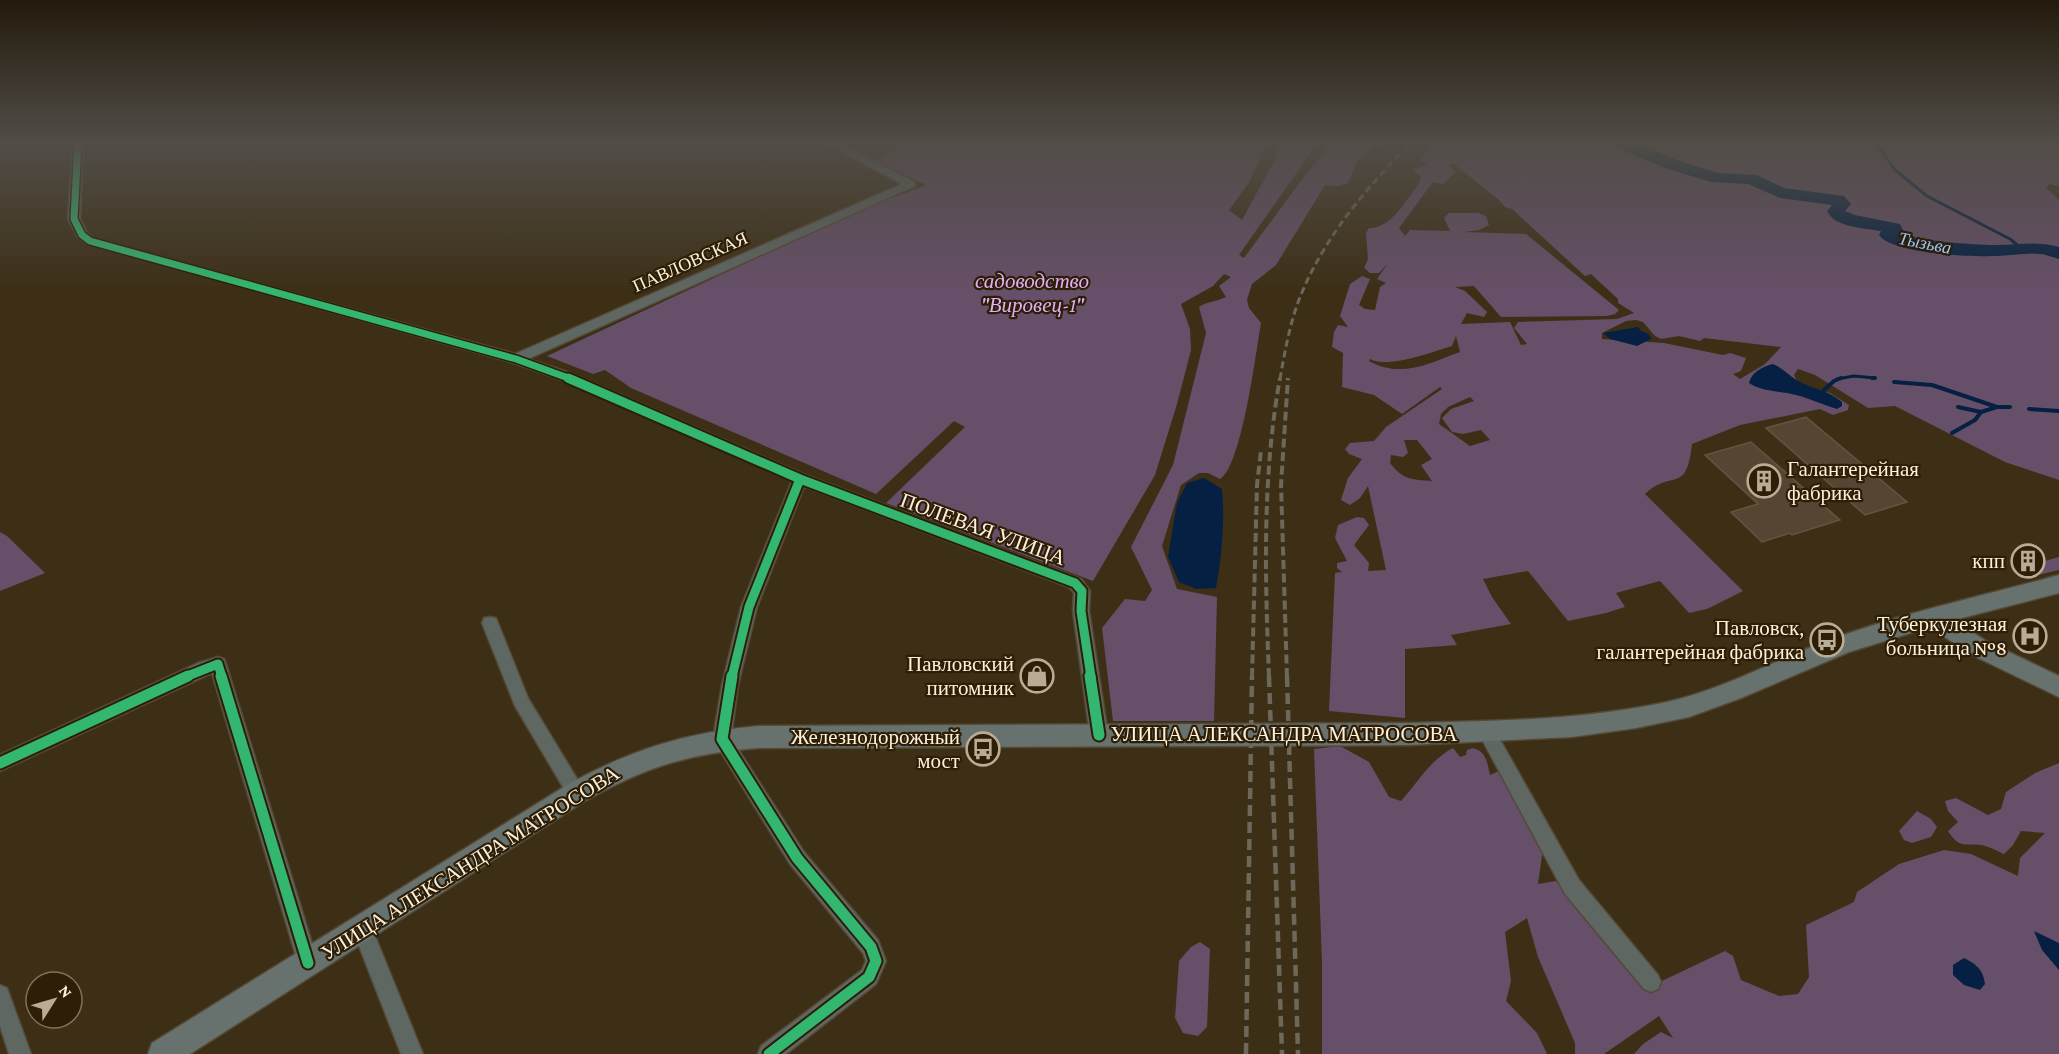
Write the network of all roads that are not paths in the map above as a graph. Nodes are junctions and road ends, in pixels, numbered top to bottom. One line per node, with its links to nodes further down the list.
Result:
1 (75, 192): 3 (street, ПОЛЕВАЯ УЛИЦА)
2 (893, 192): 3 (street, ПАВЛОВСКАЯ)
3 (516, 359): 4 (street, ПОЛЕВАЯ УЛИЦА)
4 (800, 479): 10 (street, ПОЛЕВАЯ УЛИЦА); 11 (street)
5 (2059, 584): 6 (main road, УЛИЦА АЛЕКСАНДРА МАТРОСОВА)
6 (1934, 617): 8 (main road); 9 (main road, УЛИЦА АЛЕКСАНДРА МАТРОСОВА)
7 (490, 623): 13 (street)
8 (2059, 687)
9 (1486, 732): 10 (main road, УЛИЦА АЛЕКСАНДРА МАТРОСОВА); 16 (street)
10 (1099, 735): 11 (main road, УЛИЦА АЛЕКСАНДРА МАТРОСОВА)
11 (722, 739): 13 (main road, УЛИЦА АЛЕКСАНДРА МАТРОСОВА); 21 (street)
12 (0, 763): 15 (street)
13 (576, 793): 14 (main road, УЛИЦА АЛЕКСАНДРА МАТРОСОВА)
14 (362, 928): 15 (main road, УЛИЦА АЛЕКСАНДРА МАТРОСОВА); 20 (street)
15 (308, 963): 19 (main road, УЛИЦА АЛЕКСАНДРА МАТРОСОВА)
16 (1651, 982)
17 (0, 995): 18 (street)
18 (20, 1054)
19 (163, 1054)
20 (411, 1054)
21 (769, 1054)

